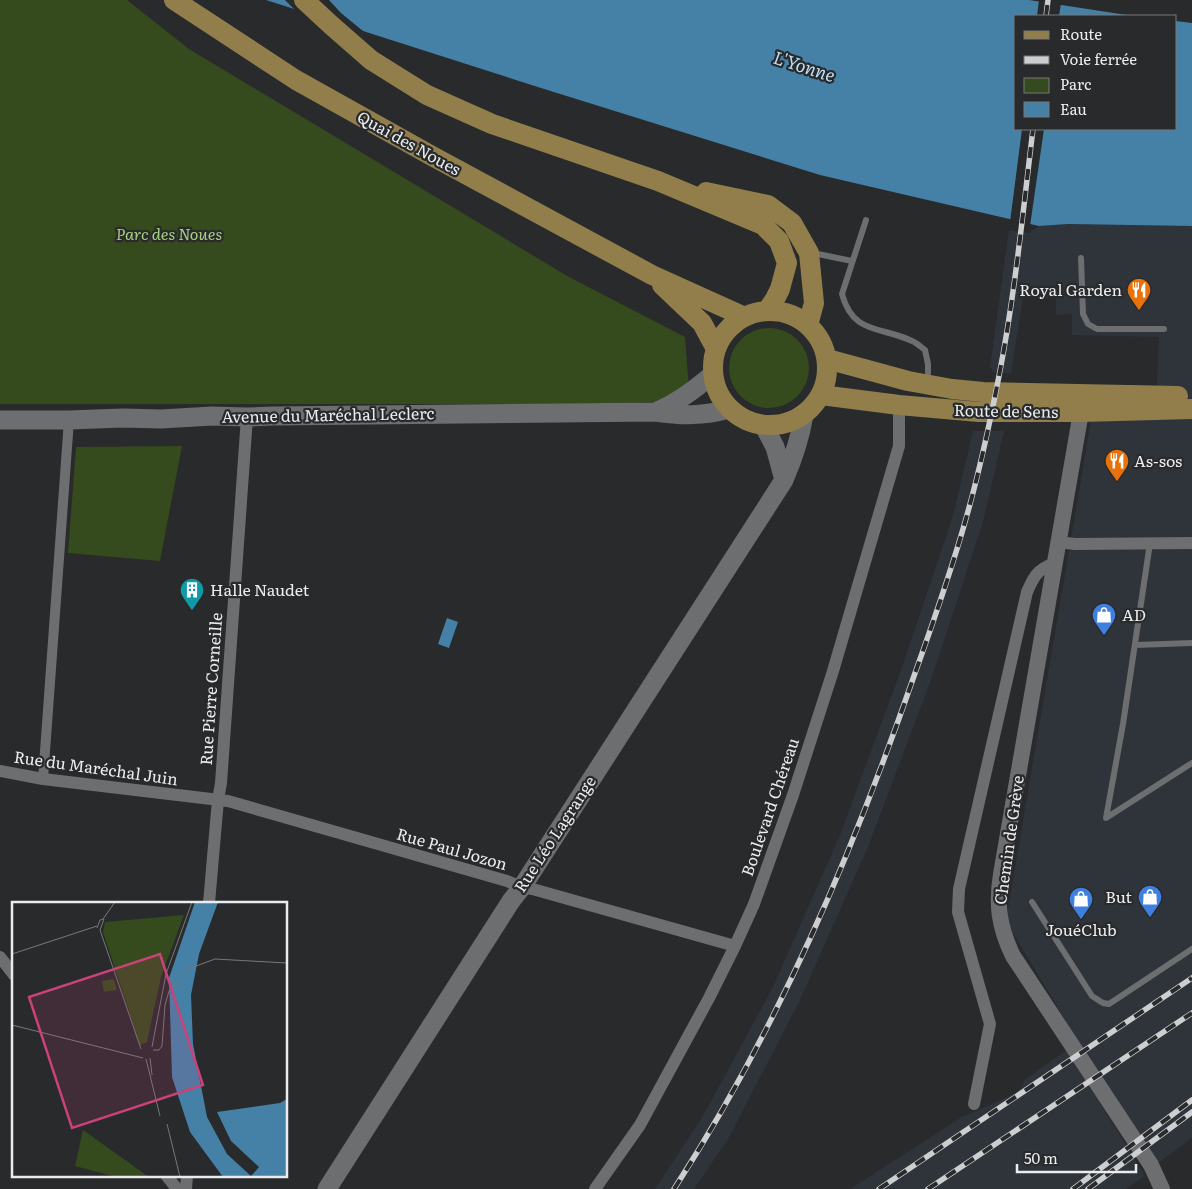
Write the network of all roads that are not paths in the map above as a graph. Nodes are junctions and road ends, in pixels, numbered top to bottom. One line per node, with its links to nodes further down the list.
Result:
1 (174, 0): 8 (main road, Quai des Noues)
2 (304, 0): 3 (main road)
3 (658, 181): 5 (main road); 9 (main road)
4 (866, 220): 7 (lane)
5 (809, 253): 7 (lane); 11 (main road)
6 (1081, 258): 12 (lane)
7 (852, 261): 16 (lane)
8 (652, 275): 10 (main road); 13 (main road)
9 (767, 310): 10 (main road); 11 (main road)
10 (745, 317): 13 (main road)
11 (808, 325): 14 (main road)
12 (1164, 329)
13 (716, 348): 15 (main road)
14 (827, 359): 17 (main road); 18 (main road, Route de Sens)
15 (713, 374): 20 (main road); 22 (main road)
16 (928, 374)
17 (822, 395): 19 (main road, Route de Sens); 24 (main road)
18 (1192, 397)
19 (899, 405): 23 (main road, Route de Sens); 43 (street, Boulevard Chéreau)
20 (729, 409): 22 (main road, Avenue du Maréchal Leclerc); 28 (main road)
21 (1192, 409): 23 (main road, Route de Sens)
22 (656, 412): 25 (main road, Avenue du Maréchal Leclerc)
23 (1081, 412): 30 (street, Chemin de Grève)
24 (804, 415): 28 (main road); 29 (main road, Rue Léo Lagrange)
25 (247, 417): 27 (main road, Avenue du Maréchal Leclerc); 39 (street, Rue Pierre Corneille)
26 (0, 420): 27 (main road, Avenue du Maréchal Leclerc)
27 (69, 420): 38 (street)
28 (764, 426): 29 (main road)
29 (784, 480): 40 (main road, Rue Léo Lagrange)
30 (1058, 542): 31 (street); 33 (street, Chemin de Grève)
31 (1150, 543): 32 (street); 35 (lane)
32 (1192, 543)
33 (1054, 563): 47 (street, Chemin de Grève); 54 (street, Chemin de Grève)
34 (1192, 643): 35 (lane)
35 (1135, 645): 36 (lane)
36 (1192, 763)
37 (0, 771): 38 (street, Rue du Maréchal Juin)
38 (43, 778): 39 (street, Rue du Maréchal Juin)
39 (218, 800): 40 (street, Rue Paul Jozon); 41 (street, Rue Pierre Corneille)
40 (522, 887): 43 (street, Rue Paul Jozon); 52 (main road, Rue Léo Lagrange)
41 (209, 902)
42 (1032, 902): 44 (lane)
43 (735, 946): 53 (street, Boulevard Chéreau)
44 (1192, 950)
45 (0, 957): 46 (street)
46 (12, 972)
47 (974, 1104)
48 (167, 1176): 50 (street)
49 (187, 1176): 51 (street)
50 (176, 1189)
51 (186, 1189)
52 (327, 1189)
53 (595, 1189)
54 (1162, 1189)

